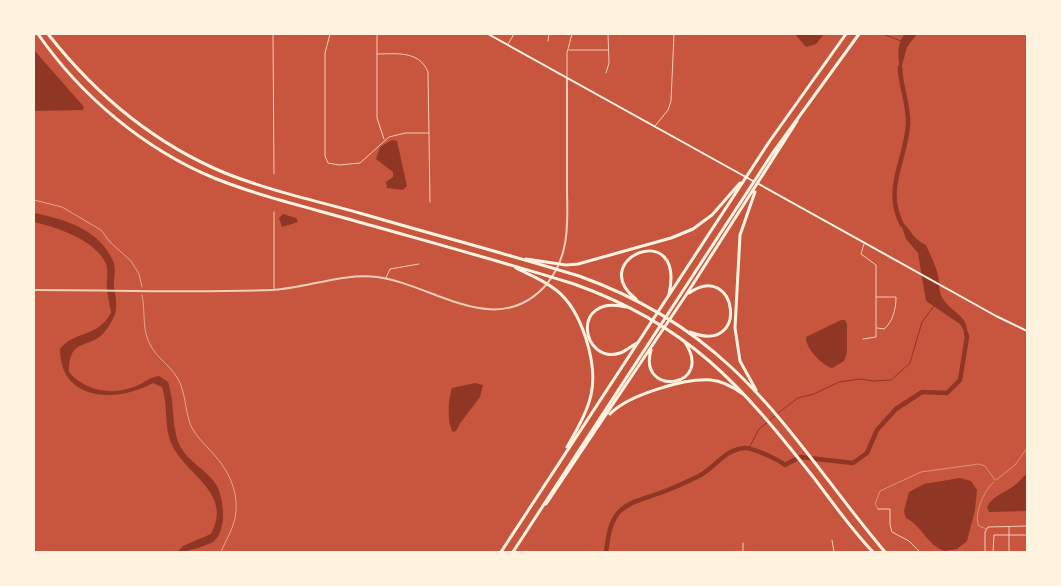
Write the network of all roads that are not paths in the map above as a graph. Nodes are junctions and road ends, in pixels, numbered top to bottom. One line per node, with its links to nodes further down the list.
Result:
1 (38, 34): 33 (highway)
2 (48, 34): 31 (highway)
3 (273, 34): 25 (street)
4 (330, 34): 24 (street)
5 (376, 34): 18 (street)
6 (488, 34): 15 (main road)
7 (514, 34): 15 (street)
8 (550, 34): 14 (street)
9 (572, 34): 16 (street)
10 (608, 34): 17 (street)
11 (674, 34): 22 (street)
12 (846, 34): 26 (highway)
13 (858, 34): 21 (highway)
14 (548, 40)
15 (508, 44): 20 (main road)
16 (568, 50): 17 (street); 20 (street)
17 (608, 50): 19 (street)
18 (377, 54): 23 (street); 24 (street)
19 (606, 73)
20 (567, 77): 22 (main road); 34 (street)
21 (809, 101): 27 (highway); 41 (highway)
22 (655, 126): 30 (main road)
23 (429, 133): 24 (street); 28 (street)
24 (384, 139)
25 (274, 174)
26 (744, 179): 31 (highway); 38 (highway)
27 (759, 184): 37 (highway); 51 (highway)
28 (430, 202)
29 (274, 212): 36 (street)
30 (864, 243): 39 (street); 45 (main road)
31 (499, 253): 40 (highway)
32 (420, 264): 34 (street)
33 (509, 264): 42 (highway); 55 (highway)
34 (386, 279): 36 (street)
35 (34, 290): 36 (street)
36 (274, 290)
37 (686, 295): 41 (highway); 44 (highway)
38 (668, 296): 40 (highway); 50 (highway)
39 (876, 297): 43 (street); 43 (street)
40 (647, 306): 44 (highway)
41 (676, 307): 46 (highway)
42 (632, 308): 47 (highway); 50 (highway)
43 (876, 328): 48 (street)
44 (685, 330): 51 (highway)
45 (1027, 331)
46 (656, 337): 49 (highway); 58 (highway)
47 (683, 339): 49 (highway); 52 (highway)
48 (864, 339)
49 (654, 342): 53 (highway)
50 (637, 343): 55 (highway)
51 (758, 395): 71 (highway)
52 (750, 400): 53 (highway); 70 (highway)
53 (597, 430): 58 (highway)
54 (1027, 448): 56 (lane)
55 (551, 476): 66 (highway)
56 (995, 480): 57 (lane); 61 (lane)
57 (878, 509): 72 (street)
58 (532, 523): 67 (highway)
59 (1009, 526): 60 (street); 61 (street); 62 (street)
60 (1027, 526)
61 (986, 529): 73 (street)
62 (1009, 535): 63 (street); 74 (street); 75 (street)
63 (1027, 535)
64 (832, 540): 69 (street)
65 (743, 543): 68 (street)
66 (500, 552)
67 (512, 552)
68 (743, 552)
69 (834, 552)
70 (873, 552)
71 (885, 552)
72 (920, 552)
73 (985, 552)
74 (993, 552)
75 (1009, 552)

